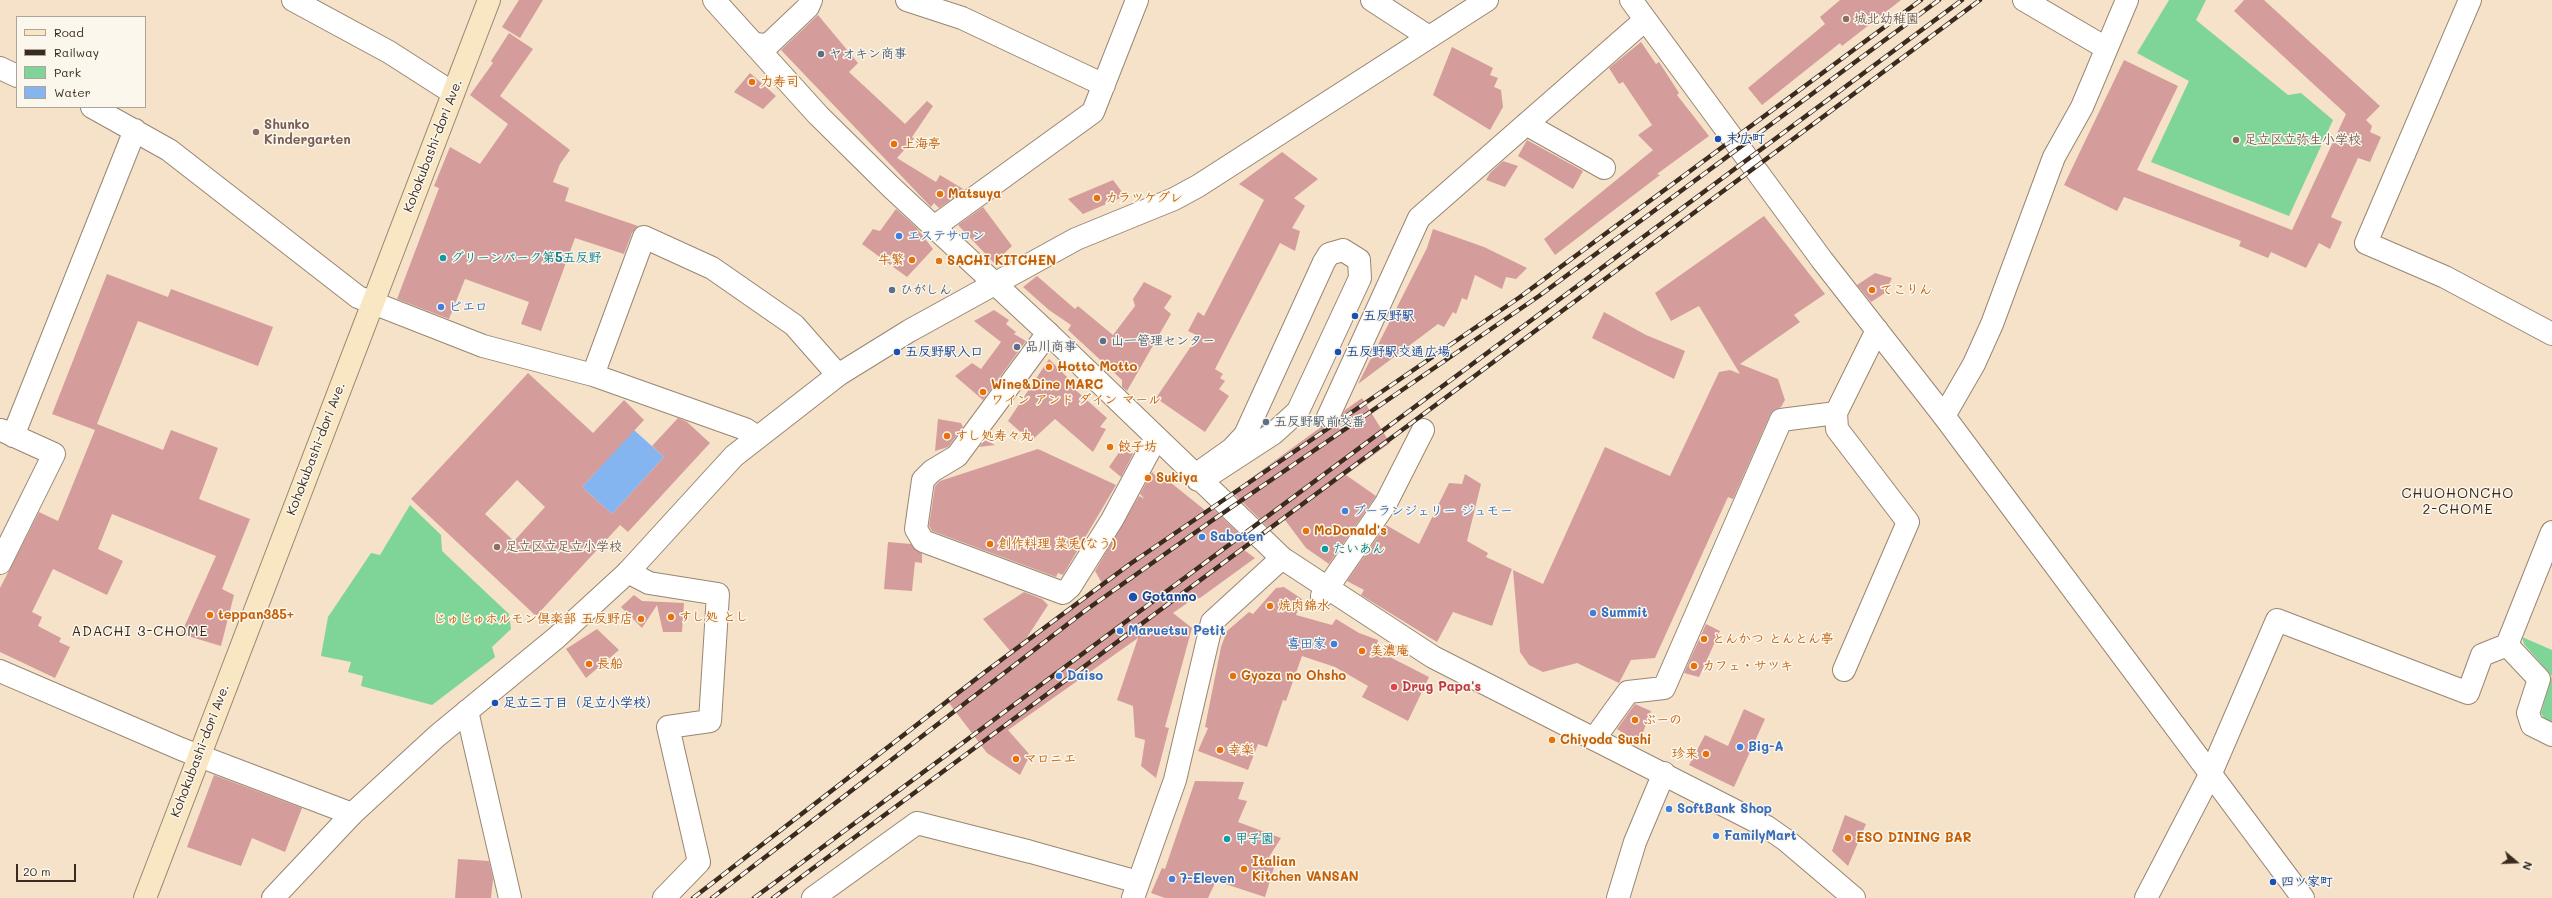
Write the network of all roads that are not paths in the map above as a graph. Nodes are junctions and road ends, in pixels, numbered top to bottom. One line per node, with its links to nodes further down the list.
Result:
1 (293, 0): 20 (street)
2 (489, 0): 20 (main road, Kohokubashi-dori Ave.)
3 (714, 0): 15 (street)
4 (811, 0): 15 (street)
5 (907, 0): 19 (street)
6 (1137, 0): 19 (street)
7 (1372, 0): 14 (street)
8 (1487, 0): 14 (street)
9 (1631, 0): 13 (street)
10 (2024, 0): 16 (street)
11 (2127, 0): 16 (street)
12 (2470, 0): 30 (street)
13 (1645, 20): 22 (street); 28 (street)
14 (1429, 37): 26 (street)
15 (754, 44): 25 (street)
16 (2106, 48): 34 (street)
17 (0, 68): 18 (street)
18 (16, 76)
19 (1104, 85): 25 (street)
20 (453, 93): 27 (main road, Kohokubashi-dori Ave.)
21 (94, 108): 23 (street)
22 (1526, 124): 24 (street); 35 (street)
23 (135, 130): 27 (street); 37 (street)
24 (1604, 168)
25 (934, 227): 26 (street)
26 (996, 285): 29 (street); 32 (street)
27 (373, 304): 31 (street); 52 (main road, Kohokubashi-dori Ave.)
28 (1877, 330): 33 (street); 34 (street)
29 (1048, 333): 39 (street); 39 (street)
30 (2552, 334)
31 (593, 374): 32 (street); 38 (street)
32 (838, 374): 38 (street)
33 (1836, 413): 47 (street); 51 (street)
34 (1944, 416): 54 (street)
35 (1328, 417)
36 (1423, 430): 45 (street)
37 (7, 432): 43 (street)
38 (757, 437): 44 (street)
39 (1156, 438): 40 (street)
40 (1198, 480): 40 (street); 42 (street)
41 (2552, 532): 46 (street)
42 (1282, 558): 45 (street); 56 (street)
43 (0, 562)
44 (628, 572): 49 (street); 60 (street)
45 (1325, 592): 51 (street)
46 (2507, 645): 50 (street); 54 (street)
47 (1844, 670)
48 (1, 674): 52 (street)
49 (467, 711): 55 (street); 59 (street)
50 (2552, 735)
51 (1594, 739): 53 (street)
52 (198, 755): 55 (street); 57 (main road, Kohokubashi-dori Ave.)
53 (1664, 773): 62 (street); 63 (street)
54 (2211, 773): 64 (street); 65 (street)
55 (352, 814): 58 (street)
56 (1135, 890): 61 (street)
57 (145, 898)
58 (273, 898)
59 (510, 898)
60 (664, 898)
61 (813, 898)
62 (1618, 898)
63 (1854, 898)
64 (2146, 898)
65 (2303, 898)

